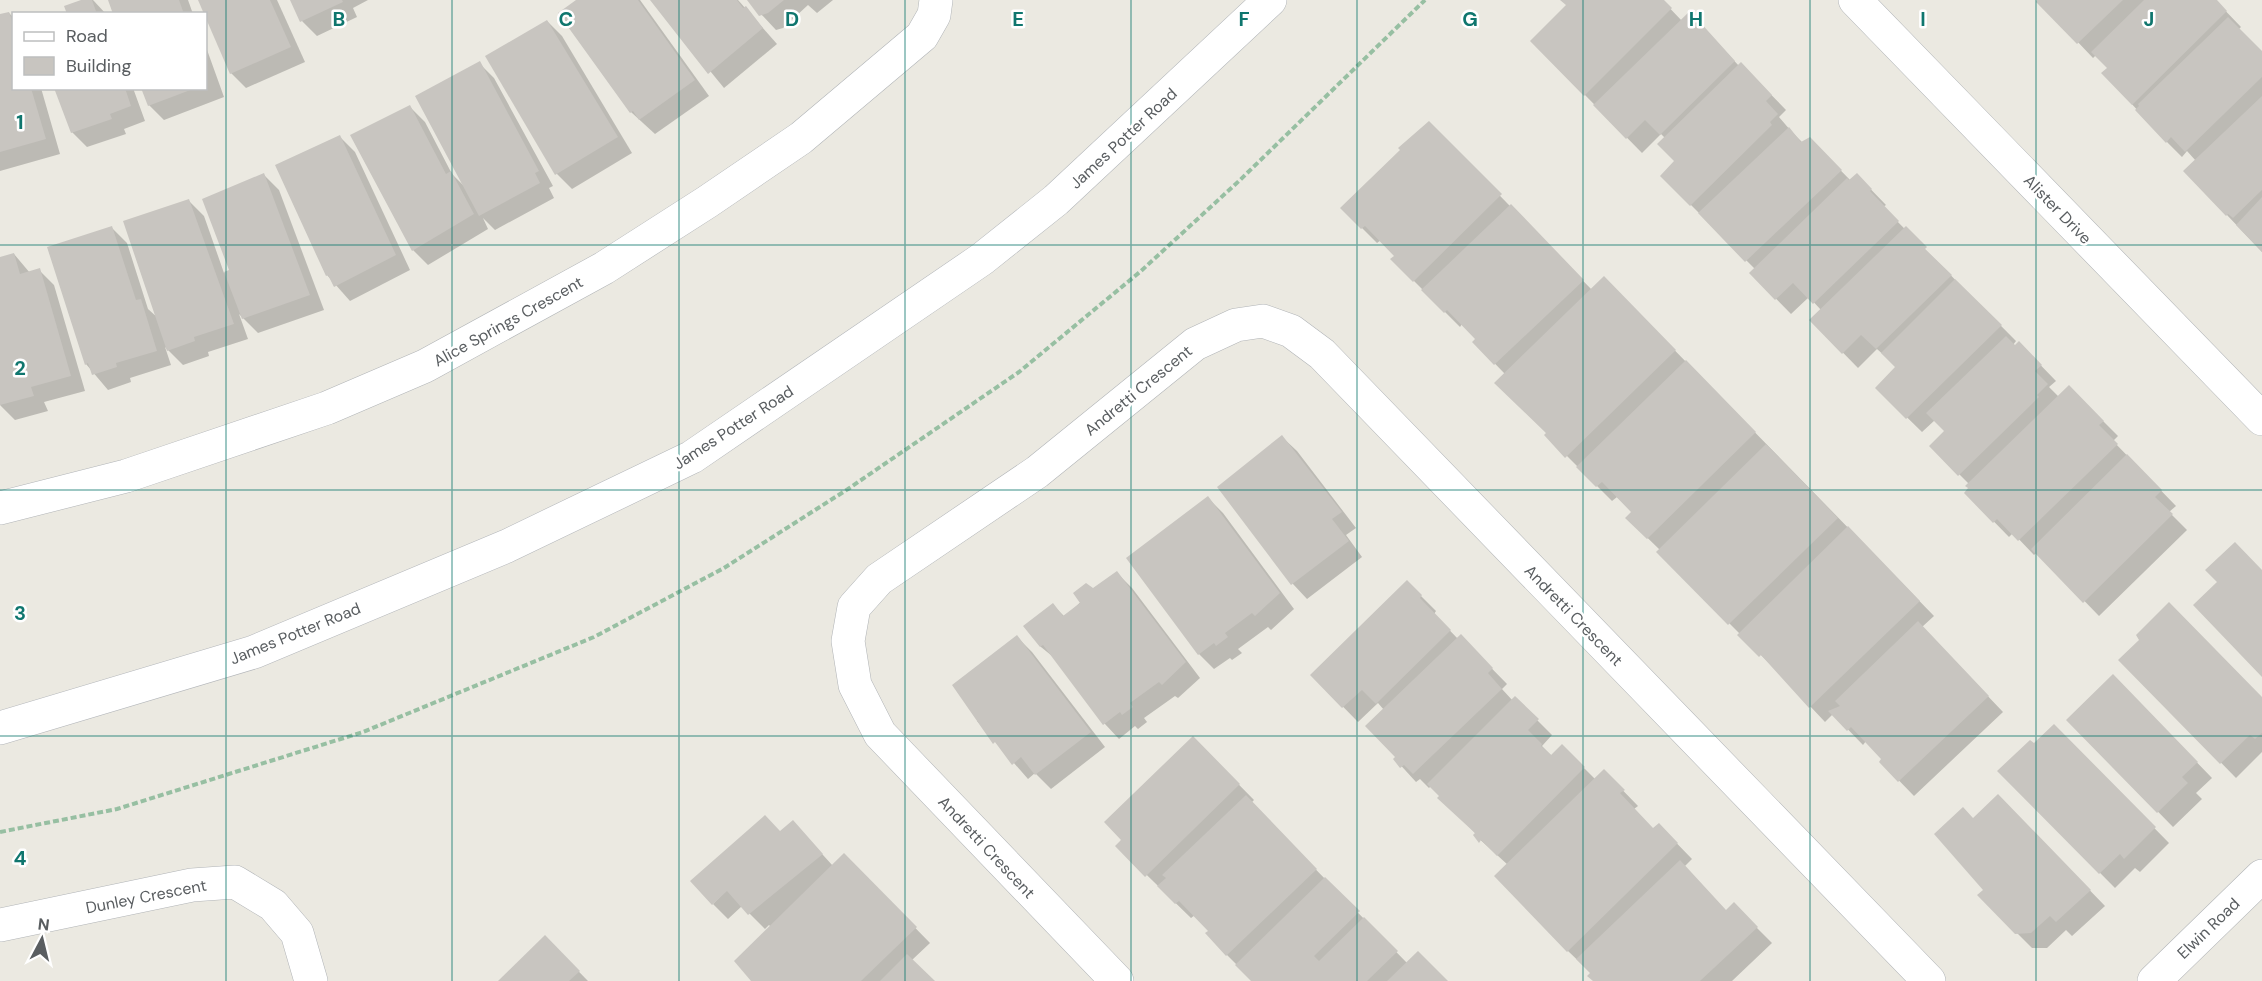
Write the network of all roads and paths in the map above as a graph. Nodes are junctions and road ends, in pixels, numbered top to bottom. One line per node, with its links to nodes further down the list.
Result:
1 (936, 0): 6 (street, Alice Springs Crescent)
2 (1270, 0): 7 (street, James Potter Road)
3 (1425, 0): 8 (path)
4 (1855, 0): 5 (street, Alister Drive)
5 (2262, 419)
6 (0, 508)
7 (0, 728)
8 (0, 832)
9 (2262, 876): 14 (street, Elwin Road)
10 (0, 925): 11 (street, Dunley Crescent)
11 (311, 981)
12 (1117, 981): 13 (street, Andretti Crescent)
13 (1929, 981)
14 (2154, 981)

